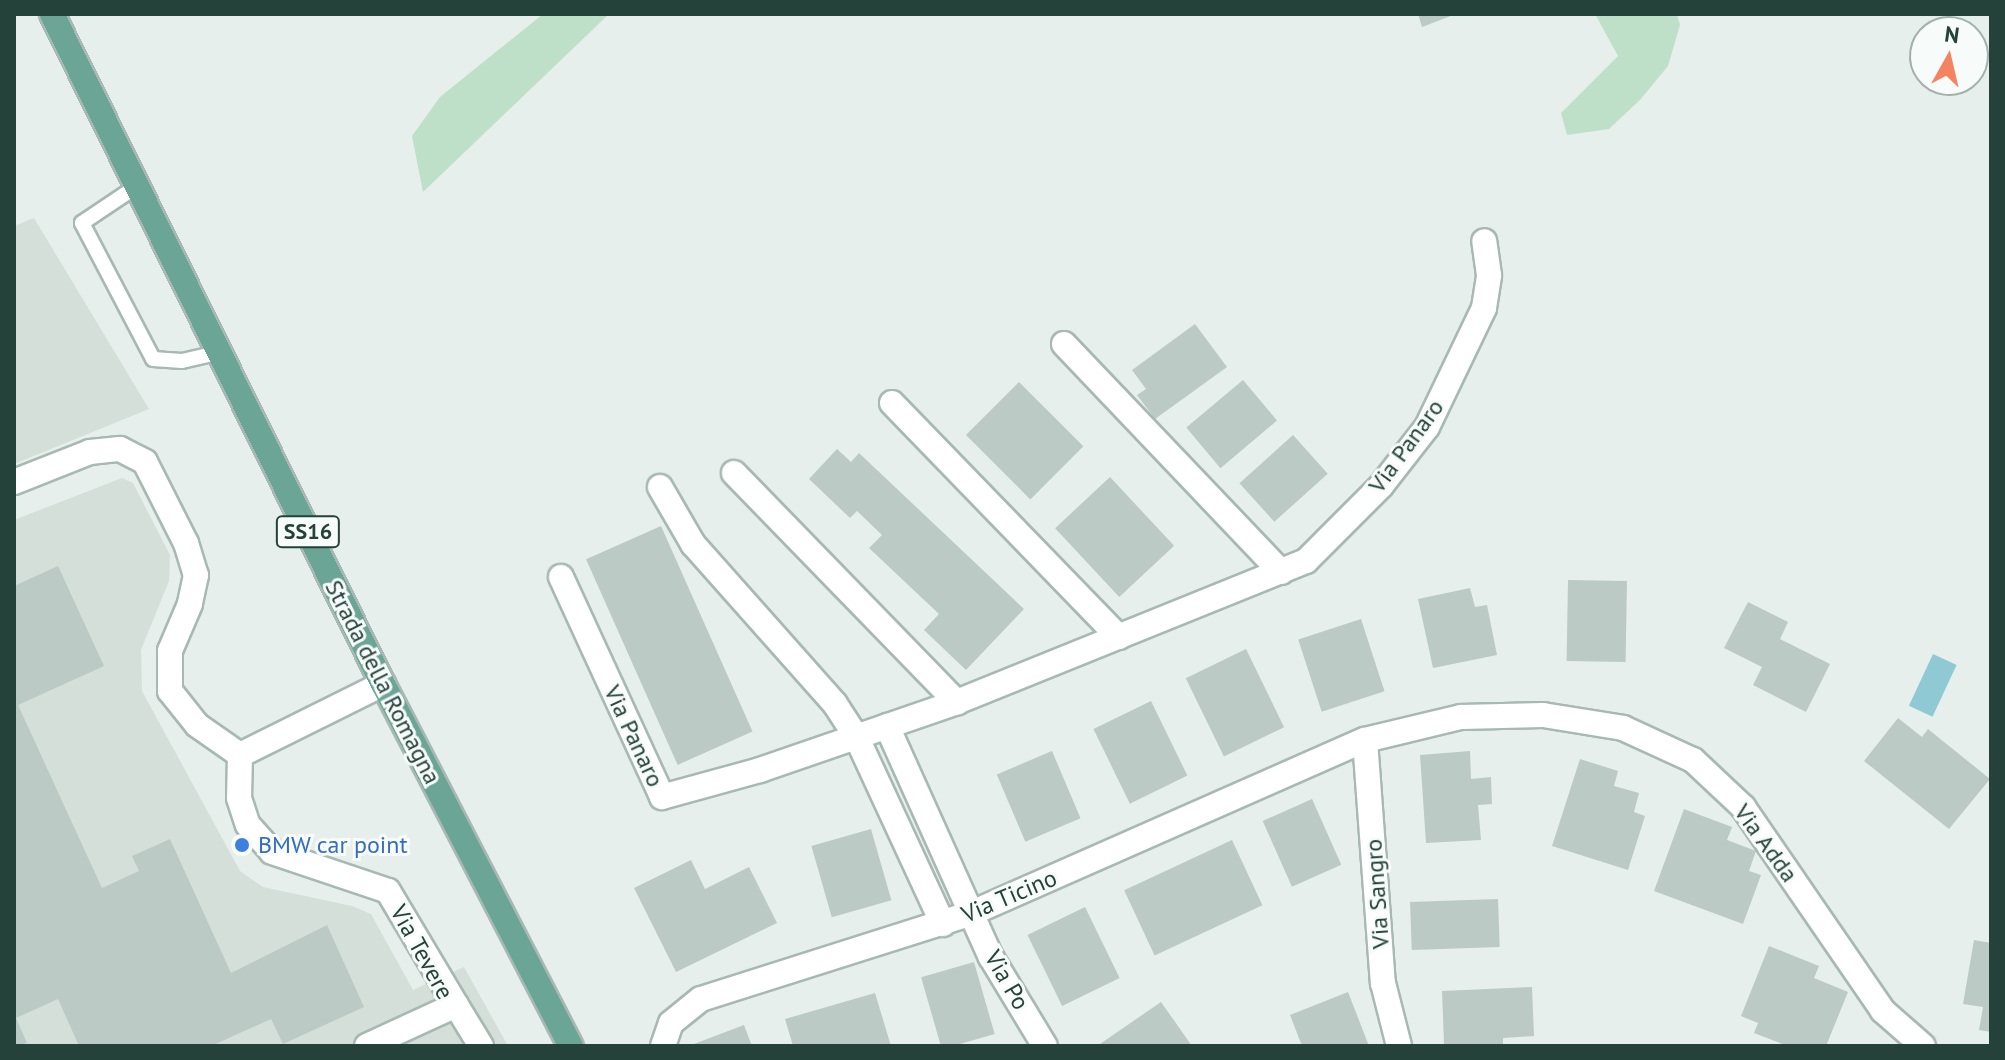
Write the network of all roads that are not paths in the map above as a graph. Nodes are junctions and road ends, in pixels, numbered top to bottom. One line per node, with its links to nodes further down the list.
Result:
1 (52, 14): 2 (main road, Strada della Romagna / SS16)
2 (140, 184): 5 (main road, Strada della Romagna / SS16); 5 (lane)
3 (1484, 241): 10 (street, Via Panaro)
4 (1064, 344): 10 (street)
5 (220, 352): 13 (main road, Strada della Romagna / SS16)
6 (892, 403): 12 (street)
7 (734, 473): 14 (street)
8 (14, 482): 18 (street)
9 (660, 487): 16 (street)
10 (1281, 572): 12 (street, Via Panaro)
11 (561, 577): 16 (street, Via Panaro)
12 (1119, 637): 14 (street, Via Panaro)
13 (383, 684): 18 (street); 24 (main road, Strada della Romagna / SS16)
14 (957, 702): 15 (street, Via Panaro)
15 (887, 726): 16 (street, Via Panaro); 19 (street)
16 (857, 738): 20 (street)
17 (1365, 740): 19 (street, Via Ticino); 27 (street, Via Sangro); 28 (street, Via Adda)
18 (240, 755): 21 (street, Via Tevere)
19 (972, 913): 20 (street, Via Ticino); 26 (street, Via Po)
20 (943, 924): 25 (street, Via Ticino)
21 (456, 1005): 22 (street, Via Tevere); 23 (street)
22 (367, 1046)
23 (481, 1046)
24 (571, 1046)
25 (663, 1046)
26 (1045, 1046)
27 (1399, 1046)
28 (1923, 1046)

